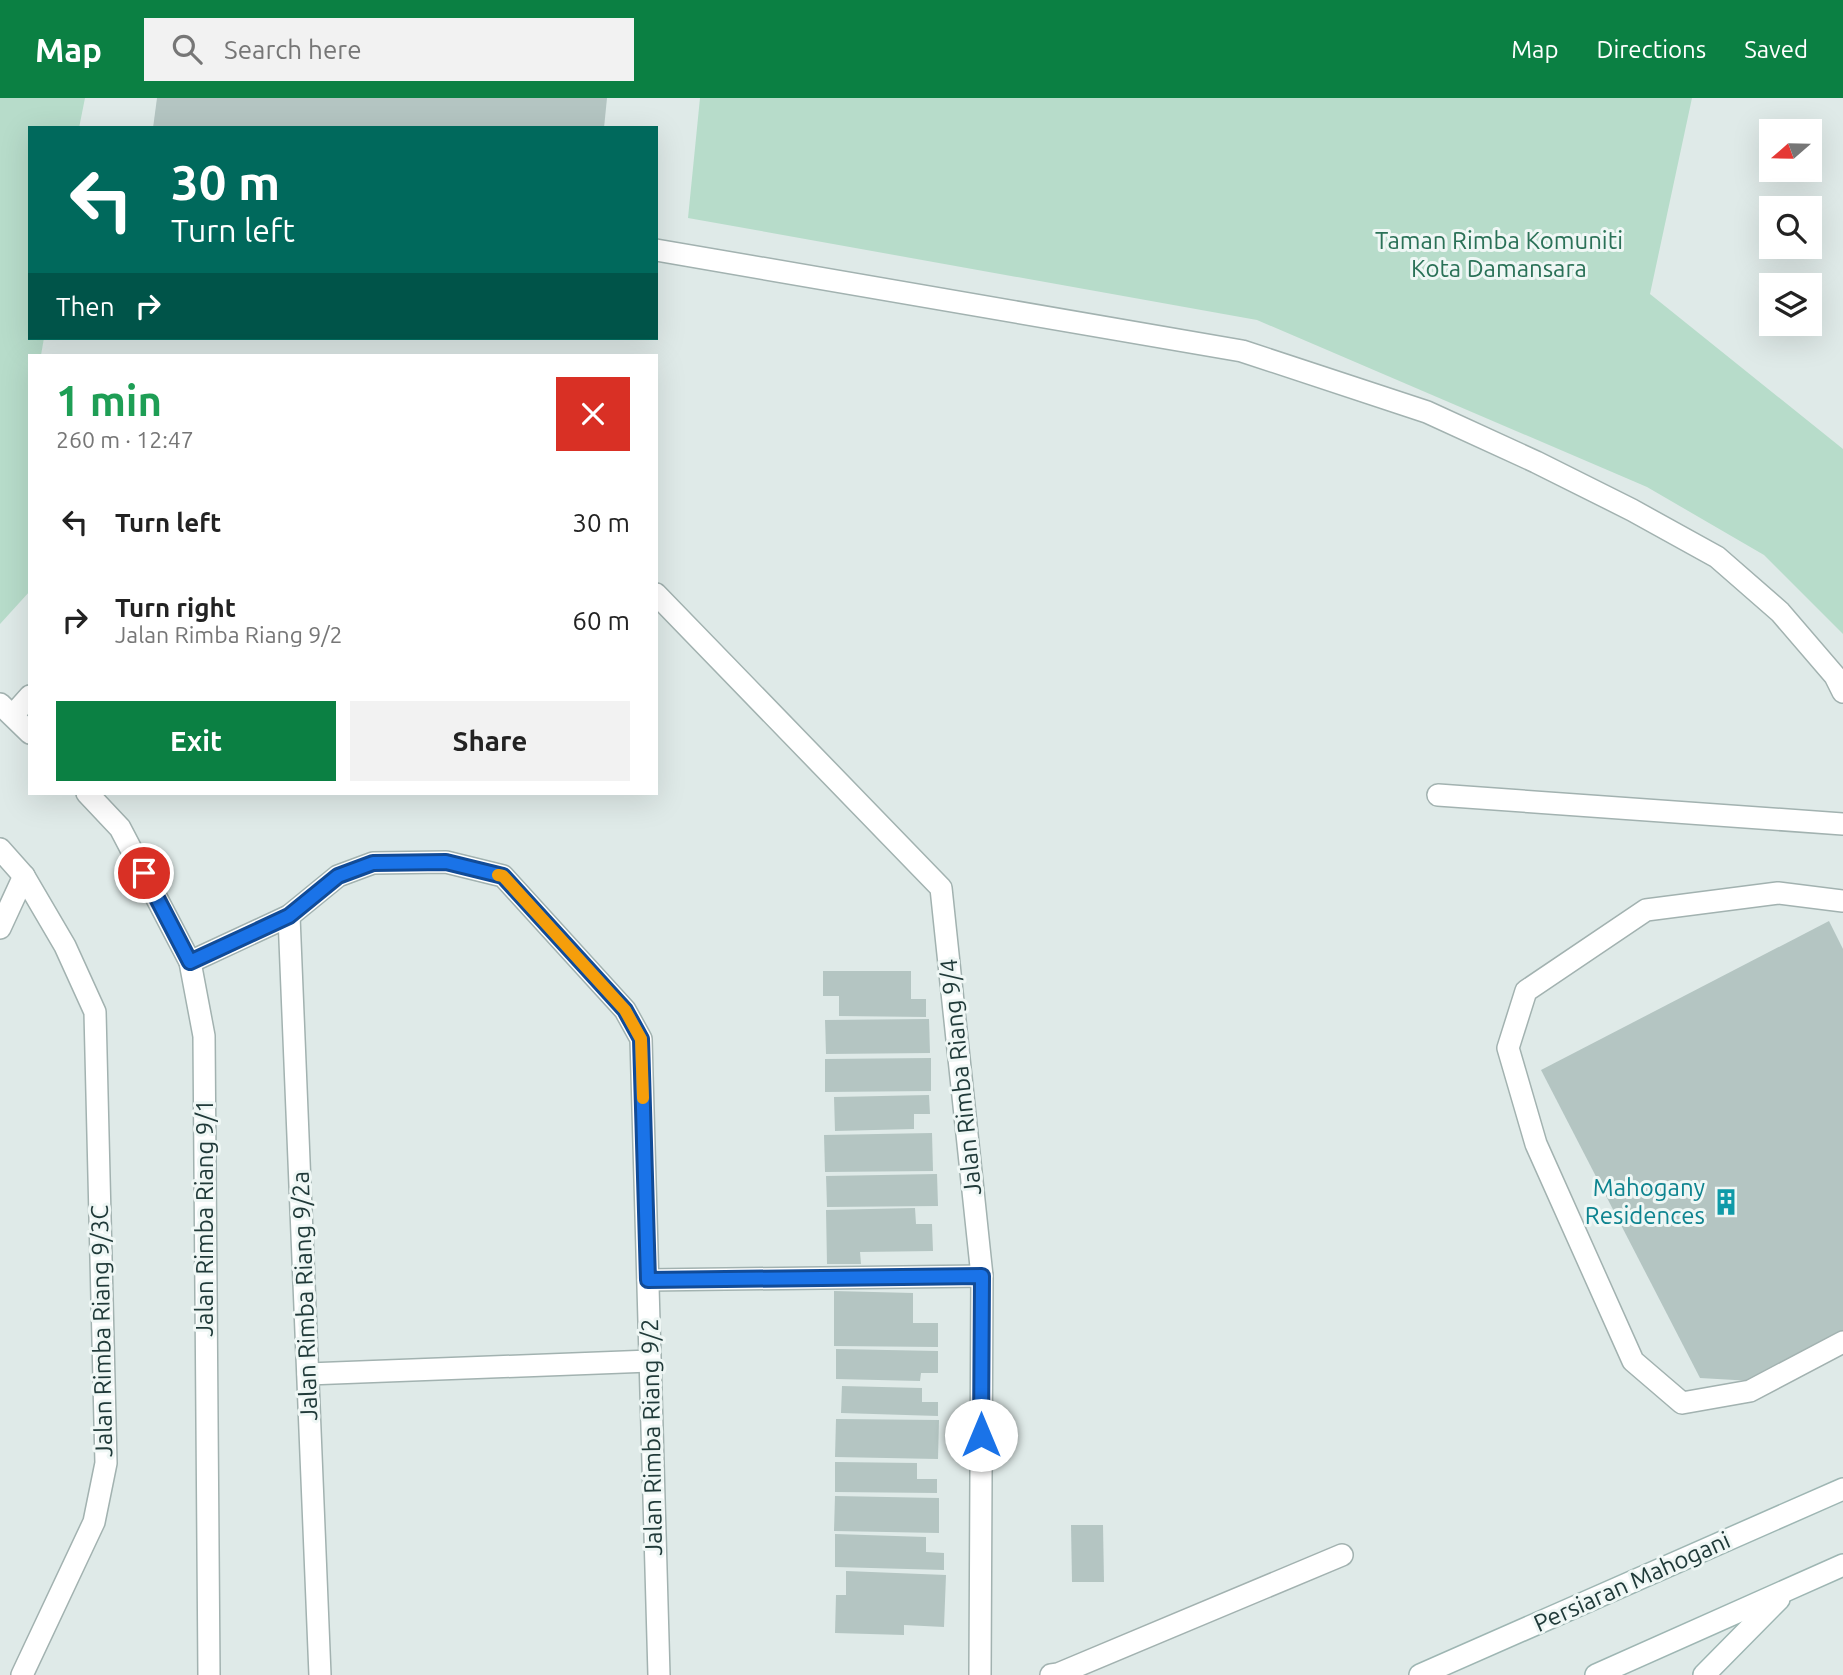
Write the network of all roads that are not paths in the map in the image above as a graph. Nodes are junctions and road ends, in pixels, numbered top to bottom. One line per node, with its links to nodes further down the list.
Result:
1 (658, 250): 3 (street)
2 (658, 596): 16 (street, Jalan Rimba Riang 9/4)
3 (1843, 692)
4 (28, 696): 5 (street)
5 (6, 709): 6 (street)
6 (28, 731)
7 (89, 795): 15 (street, Jalan Rimba Riang 9/1)
8 (1438, 795): 9 (street)
9 (1843, 824)
10 (0, 849): 11 (street)
11 (24, 876): 14 (street); 26 (street, Jalan Rimba Riang 9/3C)
12 (1843, 901): 18 (street)
13 (289, 916): 15 (street, Jalan Rimba Riang 9/2); 17 (street, Jalan Rimba Riang 9/2); 20 (street, Jalan Rimba Riang 9/2a)
14 (0, 929)
15 (190, 962): 27 (street, Jalan Rimba Riang 9/1)
16 (982, 1276): 17 (street); 30 (street, Jalan Rimba Riang 9/4)
17 (648, 1280): 19 (street, Jalan Rimba Riang 9/2)
18 (1843, 1342)
19 (650, 1361): 20 (street); 29 (street, Jalan Rimba Riang 9/2)
20 (308, 1374): 28 (street, Jalan Rimba Riang 9/2a)
21 (1843, 1489): 25 (street, Persiaran Mahogani)
22 (1342, 1555): 31 (street)
23 (1843, 1565): 24 (street)
24 (1788, 1590): 32 (street); 33 (street)
25 (1429, 1673)
26 (22, 1675)
27 (209, 1675)
28 (320, 1675)
29 (659, 1675)
30 (980, 1675)
31 (1051, 1675)
32 (1596, 1675)
33 (1704, 1675)

